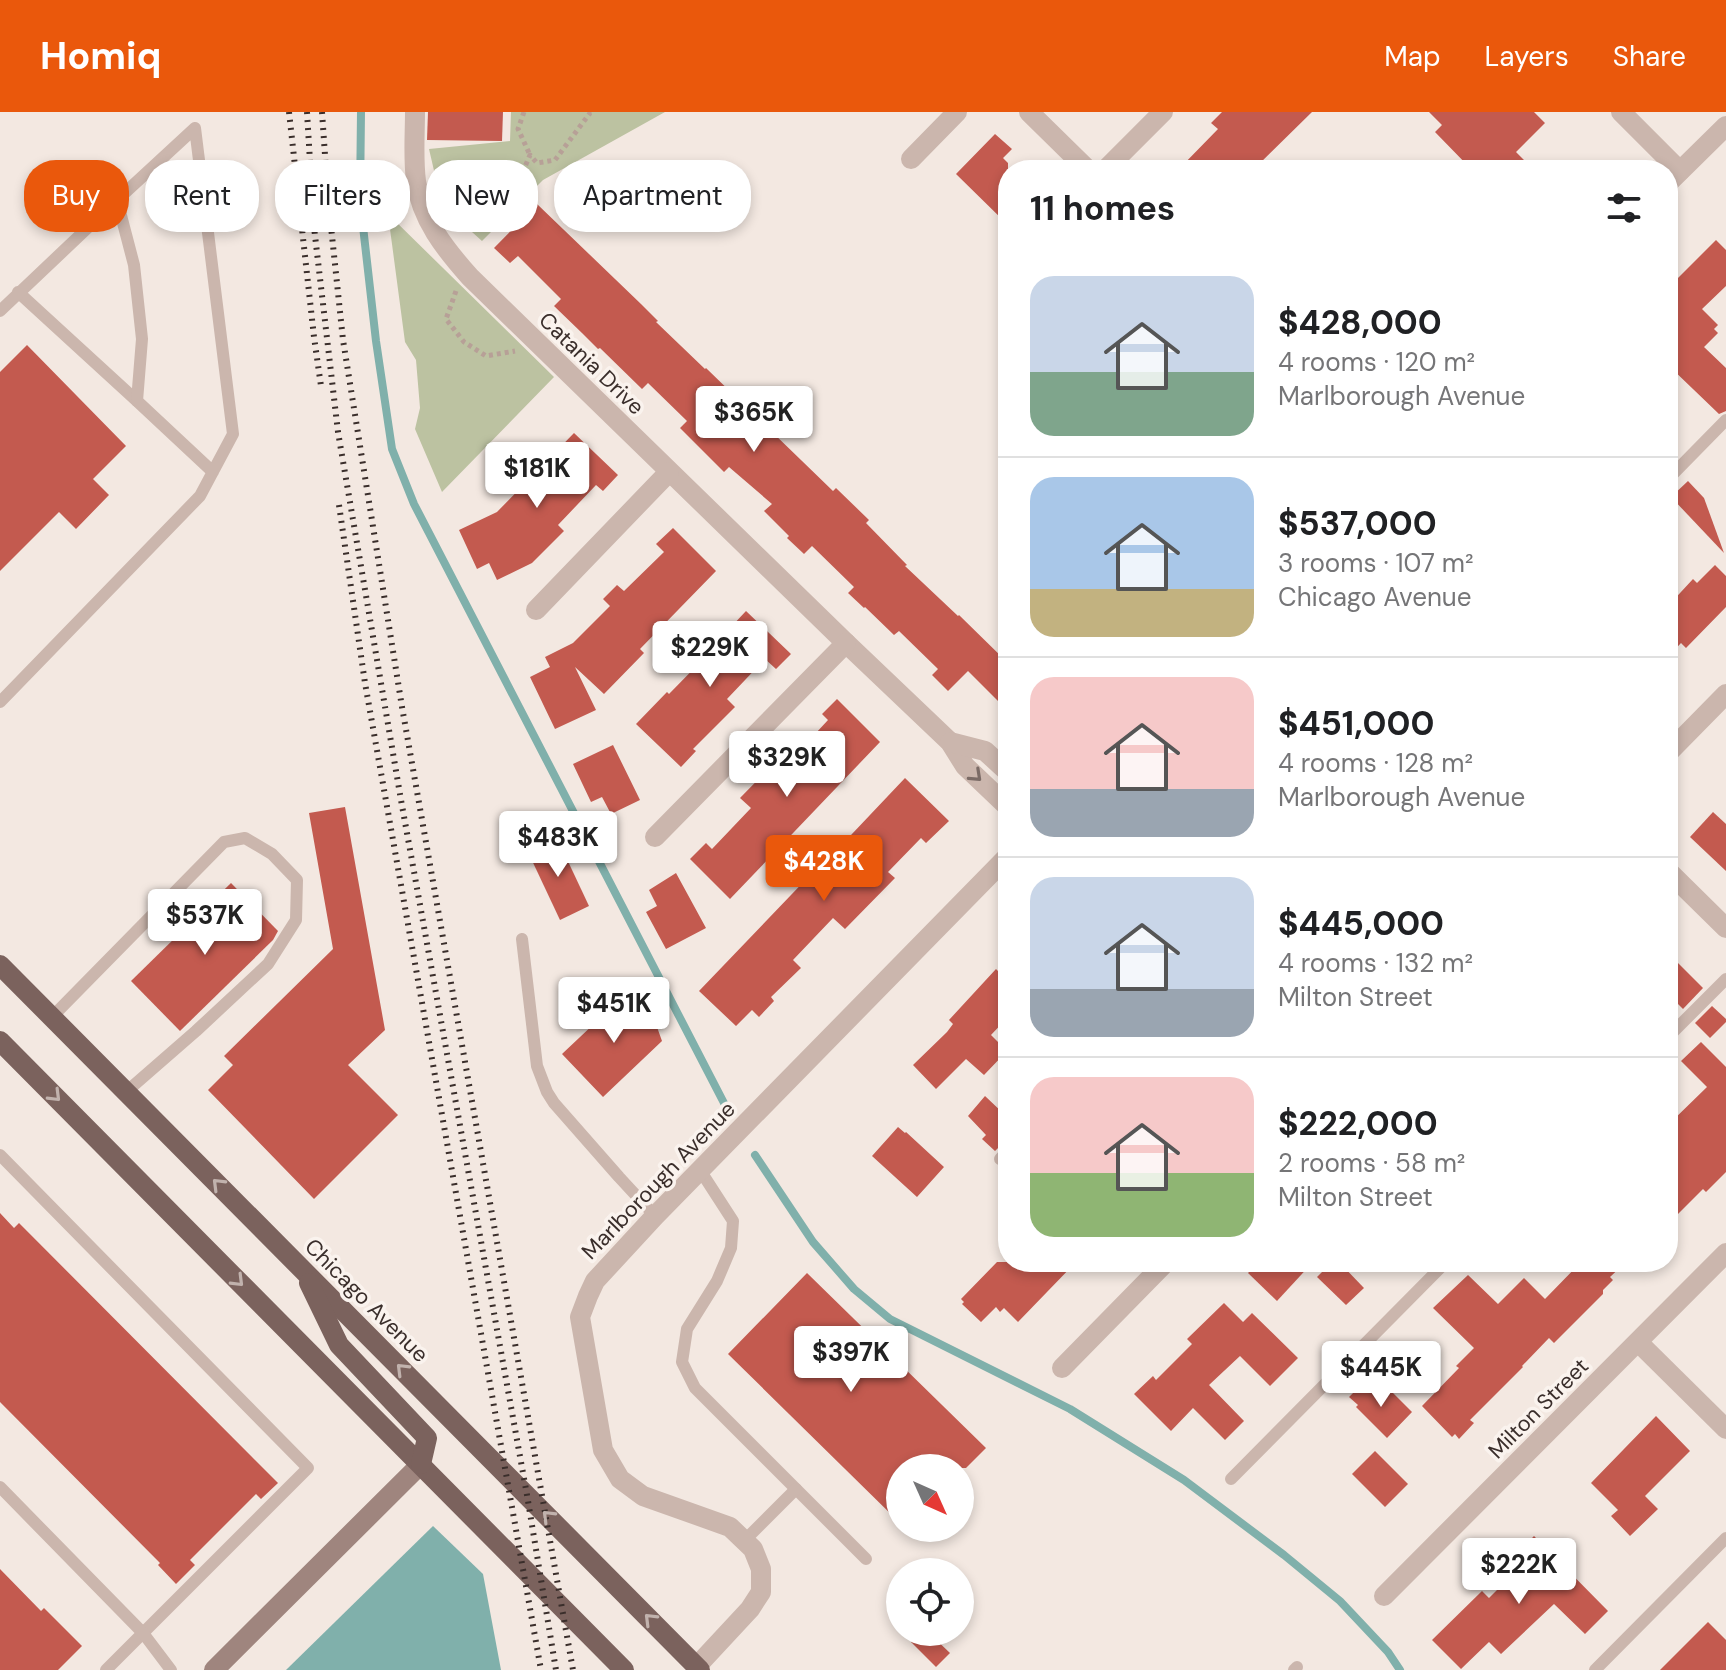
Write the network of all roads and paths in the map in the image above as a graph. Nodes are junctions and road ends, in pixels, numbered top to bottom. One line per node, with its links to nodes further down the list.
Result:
1 (415, 112): 16 (street, Catania Drive)
2 (524, 112): 9 (path)
3 (595, 112): 9 (path)
4 (957, 112): 10 (street)
5 (1029, 112): 11 (street)
6 (1163, 112): 12 (street)
7 (1621, 112): 13 (street)
8 (1726, 126): 14 (street)
9 (530, 155): 16 (path)
10 (911, 159)
11 (1078, 160)
12 (1115, 160)
13 (1660, 160)
14 (1678, 173)
15 (129, 189): 26 (lane)
16 (419, 197): 27 (street, Catania Drive)
17 (83, 232): 20 (lane)
18 (125, 232): 23 (lane)
19 (456, 288): 22 (path)
20 (18, 292): 21 (lane); 23 (lane)
21 (0, 311)
22 (516, 351)
23 (137, 401): 26 (lane)
24 (1726, 420): 25 (lane)
25 (1678, 469)
26 (213, 472): 31 (lane)
27 (669, 472): 28 (street); 29 (street, Catania Drive)
28 (536, 610)
29 (846, 643): 32 (street, Catania Drive); 36 (street)
30 (1726, 694): 33 (street)
31 (0, 702)
32 (950, 742): 34 (street, Catania Drive); 35 (street, Catania Drive, one-way to 35)
33 (1678, 743)
34 (998, 763)
35 (998, 797)
36 (655, 837)
37 (998, 866): 48 (street, Marlborough Avenue)
38 (1678, 881): 39 (street)
39 (1726, 928)
40 (522, 939): 49 (lane)
41 (0, 965): 43 (main road, Chicago Avenue)
42 (1726, 979): 44 (lane)
43 (52, 1017): 46 (main road, Chicago Avenue); 46 (lane)
44 (1678, 1027)
45 (0, 1041): 57 (main road, one-way to 57)
46 (126, 1092): 51 (main road, Chicago Avenue, one-way to 46)
47 (0, 1155): 65 (lane)
48 (700, 1170): 49 (street, Marlborough Avenue); 60 (lane)
49 (655, 1216): 62 (street, Marlborough Avenue)
50 (1726, 1253): 54 (street, Milton Street)
51 (301, 1267): 57 (main road); 66 (main road, Chicago Avenue, one-way to 51)
52 (1156, 1272): 55 (street)
53 (1436, 1272): 58 (lane)
54 (1638, 1342): 56 (street); 64 (street, Milton Street)
55 (1062, 1368)
56 (1726, 1429)
57 (421, 1464): 69 (street); 70 (main road)
58 (1231, 1479)
59 (0, 1487): 65 (lane)
60 (796, 1489): 62 (lane); 63 (lane)
61 (1726, 1538): 71 (lane)
62 (744, 1541): 66 (street)
63 (866, 1559)
64 (1384, 1596)
65 (143, 1633): 67 (lane); 68 (lane)
66 (697, 1669)
67 (106, 1670)
68 (171, 1670)
69 (214, 1670)
70 (624, 1670)
71 (1595, 1670)

